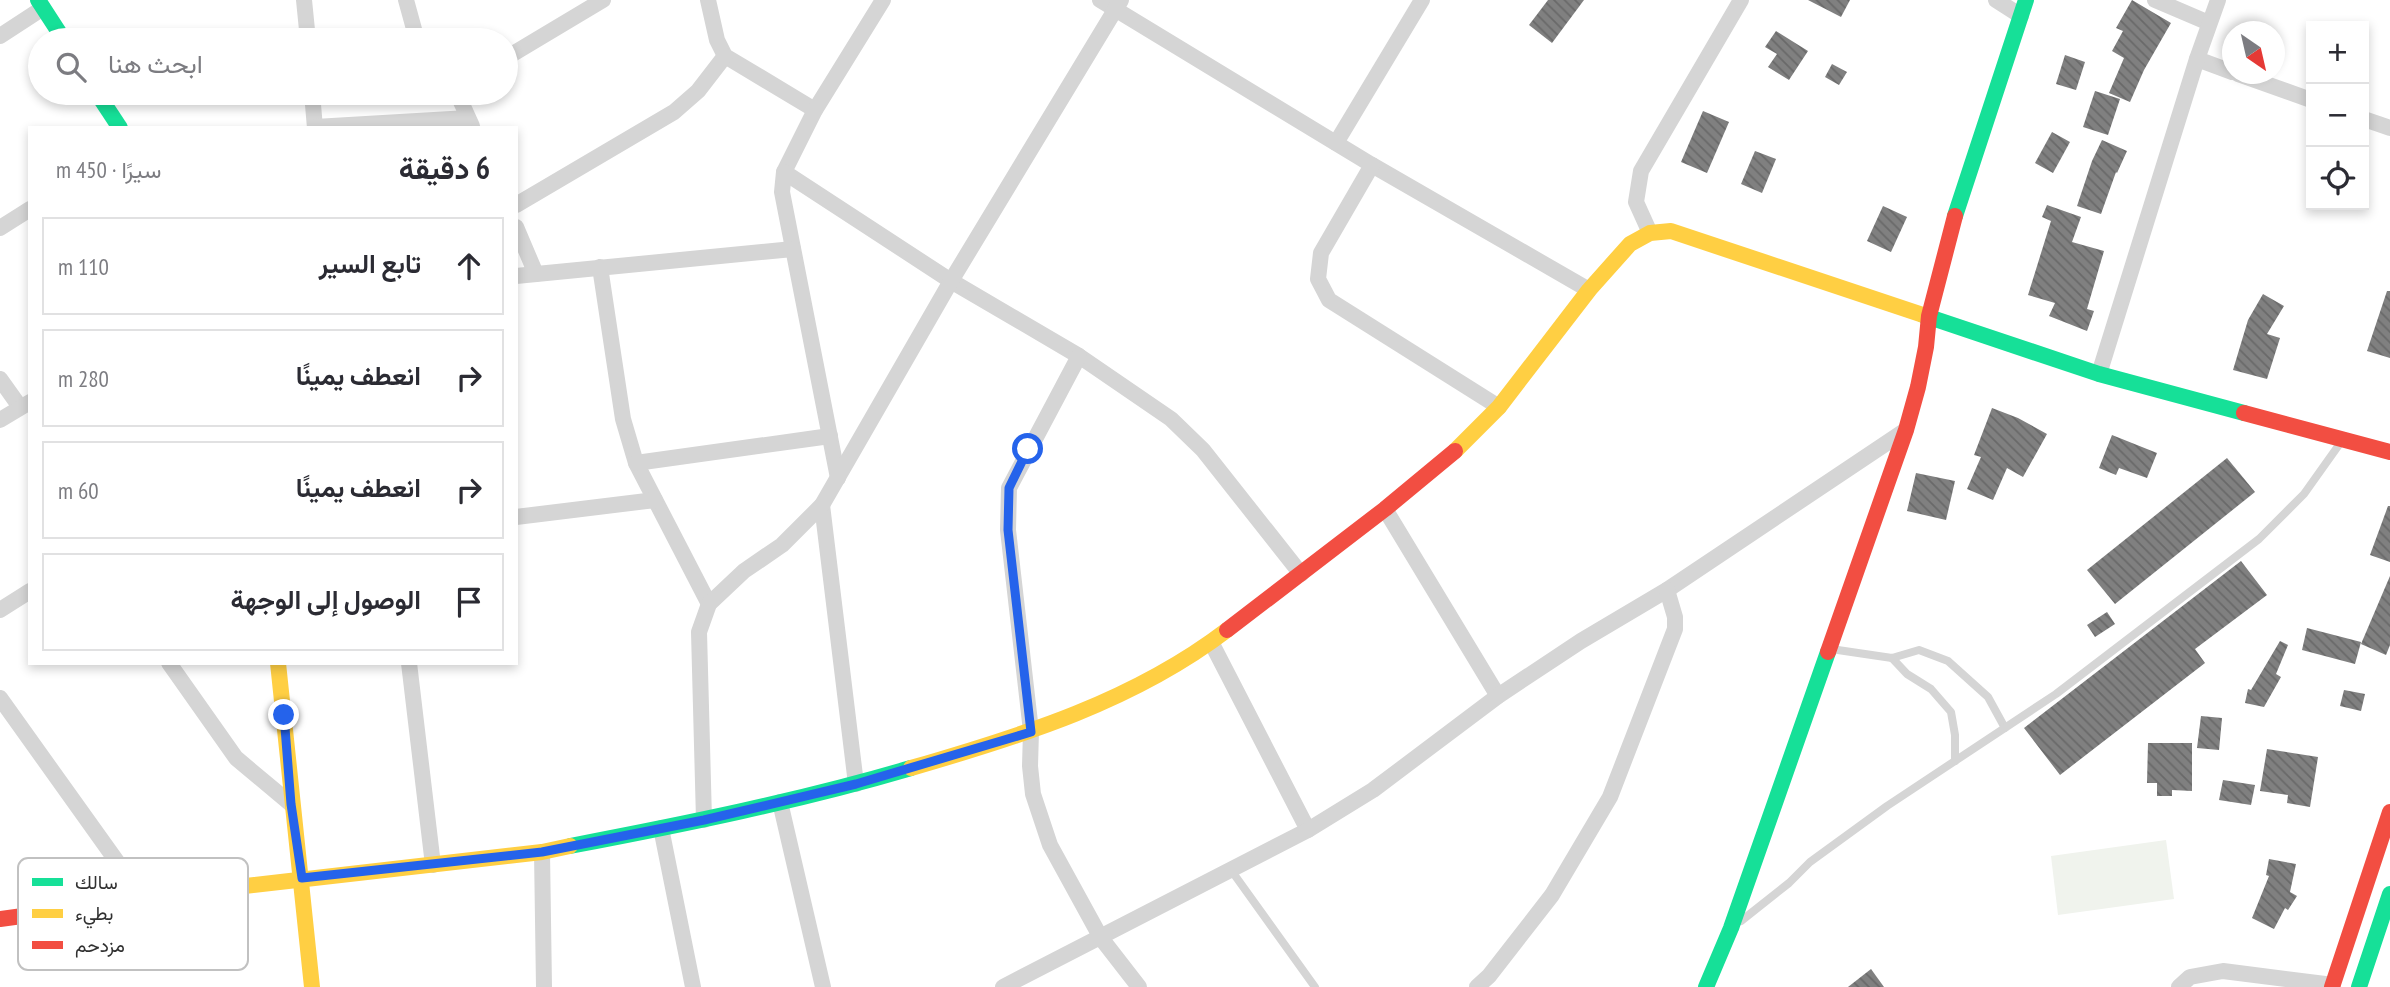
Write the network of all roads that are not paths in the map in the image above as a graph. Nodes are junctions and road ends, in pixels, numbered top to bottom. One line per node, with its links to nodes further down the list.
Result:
1 (304, 0): 18 (street)
2 (406, 0): 19 (street)
3 (603, 0): 21 (street)
4 (708, 0): 22 (street)
5 (883, 0): 30 (street)
6 (1101, 0): 14 (street)
7 (1422, 0): 37 (street)
8 (1741, 0): 44 (street)
9 (1996, 0): 15 (street)
10 (2026, 0): 15 (street)
11 (2155, 0): 16 (street)
12 (2218, 0): 16 (street)
13 (41, 4): 17 (street); 20 (street)
14 (1118, 4): 37 (street); 49 (street)
15 (2021, 16): 51 (street)
16 (2209, 23): 23 (street)
17 (56, 28)
18 (307, 28)
19 (414, 28)
20 (0, 36)
21 (518, 51)
22 (725, 55): 30 (street); 40 (street)
23 (2197, 59): 24 (street); 53 (street)
24 (2222, 68)
25 (2266, 84): 26 (street)
26 (2306, 98)
27 (105, 105): 33 (street)
28 (313, 105): 34 (street)
29 (462, 105): 32 (street)
30 (815, 110): 39 (street)
31 (2369, 121): 36 (street)
32 (470, 123): 35 (street)
33 (119, 126)
34 (315, 126)
35 (354, 126)
36 (2390, 128)
37 (1336, 143): 38 (street)
38 (1372, 165): 50 (street); 56 (street)
39 (784, 172): 45 (street); 49 (street)
40 (518, 204)
41 (28, 210): 42 (street)
42 (0, 228)
43 (518, 232): 47 (street)
44 (1650, 233): 50 (street); 51 (street)
45 (793, 249): 46 (street); 59 (street)
46 (600, 267): 47 (street); 62 (street)
47 (536, 274): 48 (street)
48 (518, 276)
49 (951, 281): 52 (street); 63 (street)
50 (1589, 290): 56 (street)
51 (1929, 316): 53 (street); 58 (street)
52 (1079, 356): 68 (street); 82 (street)
53 (2099, 374): 60 (street)
54 (0, 379): 55 (street)
55 (25, 404): 57 (street)
56 (1499, 407): 66 (street)
57 (0, 420)
58 (1906, 430): 69 (street); 74 (street)
59 (830, 436): 62 (street); 63 (street)
60 (2343, 440): 61 (street); 81 (lane)
61 (2390, 452)
62 (636, 463): 64 (street)
63 (838, 478): 65 (street)
64 (654, 500): 67 (street); 71 (street)
65 (822, 505): 71 (street); 84 (street)
66 (1385, 509): 68 (street); 79 (street)
67 (518, 517)
68 (1301, 574): 73 (street)
69 (1667, 590): 79 (street); 103 (street)
70 (28, 592): 72 (street)
71 (709, 604): 88 (street)
72 (0, 610)
73 (1211, 642): 82 (street); 90 (street)
74 (1828, 649): 75 (lane); 101 (street)
75 (1892, 658): 81 (lane); 83 (lane)
76 (170, 665): 86 (street)
77 (278, 665): 86 (street)
78 (409, 665): 93 (street)
79 (1498, 696): 90 (street)
80 (0, 698): 92 (street)
81 (2005, 728): 83 (lane)
82 (1031, 732): 84 (street); 102 (street)
83 (1955, 761): 101 (lane)
84 (856, 784): 85 (street)
85 (780, 802): 88 (street); 108 (street)
86 (291, 804): 95 (street)
87 (2390, 812): 97 (street)
88 (704, 820): 89 (street)
89 (661, 828): 91 (street); 107 (street)
90 (1308, 830): 94 (street)
91 (542, 852): 93 (street); 106 (street)
92 (114, 858)
93 (433, 865): 95 (street)
94 (1231, 870): 102 (street); 111 (lane)
95 (302, 878): 96 (street); 105 (street)
96 (248, 885)
97 (2365, 887): 98 (street); 104 (street)
98 (2389, 900): 114 (street)
99 (18, 916): 100 (street)
100 (0, 919)
101 (1731, 929): 112 (street)
102 (1101, 938): 109 (street); 110 (street)
103 (1489, 983)
104 (2332, 986): 113 (street)
105 (312, 987)
106 (544, 987)
107 (693, 987)
108 (822, 987)
109 (1003, 987)
110 (1139, 987)
111 (1315, 987)
112 (1706, 987)
113 (2179, 987)
114 (2359, 987)

